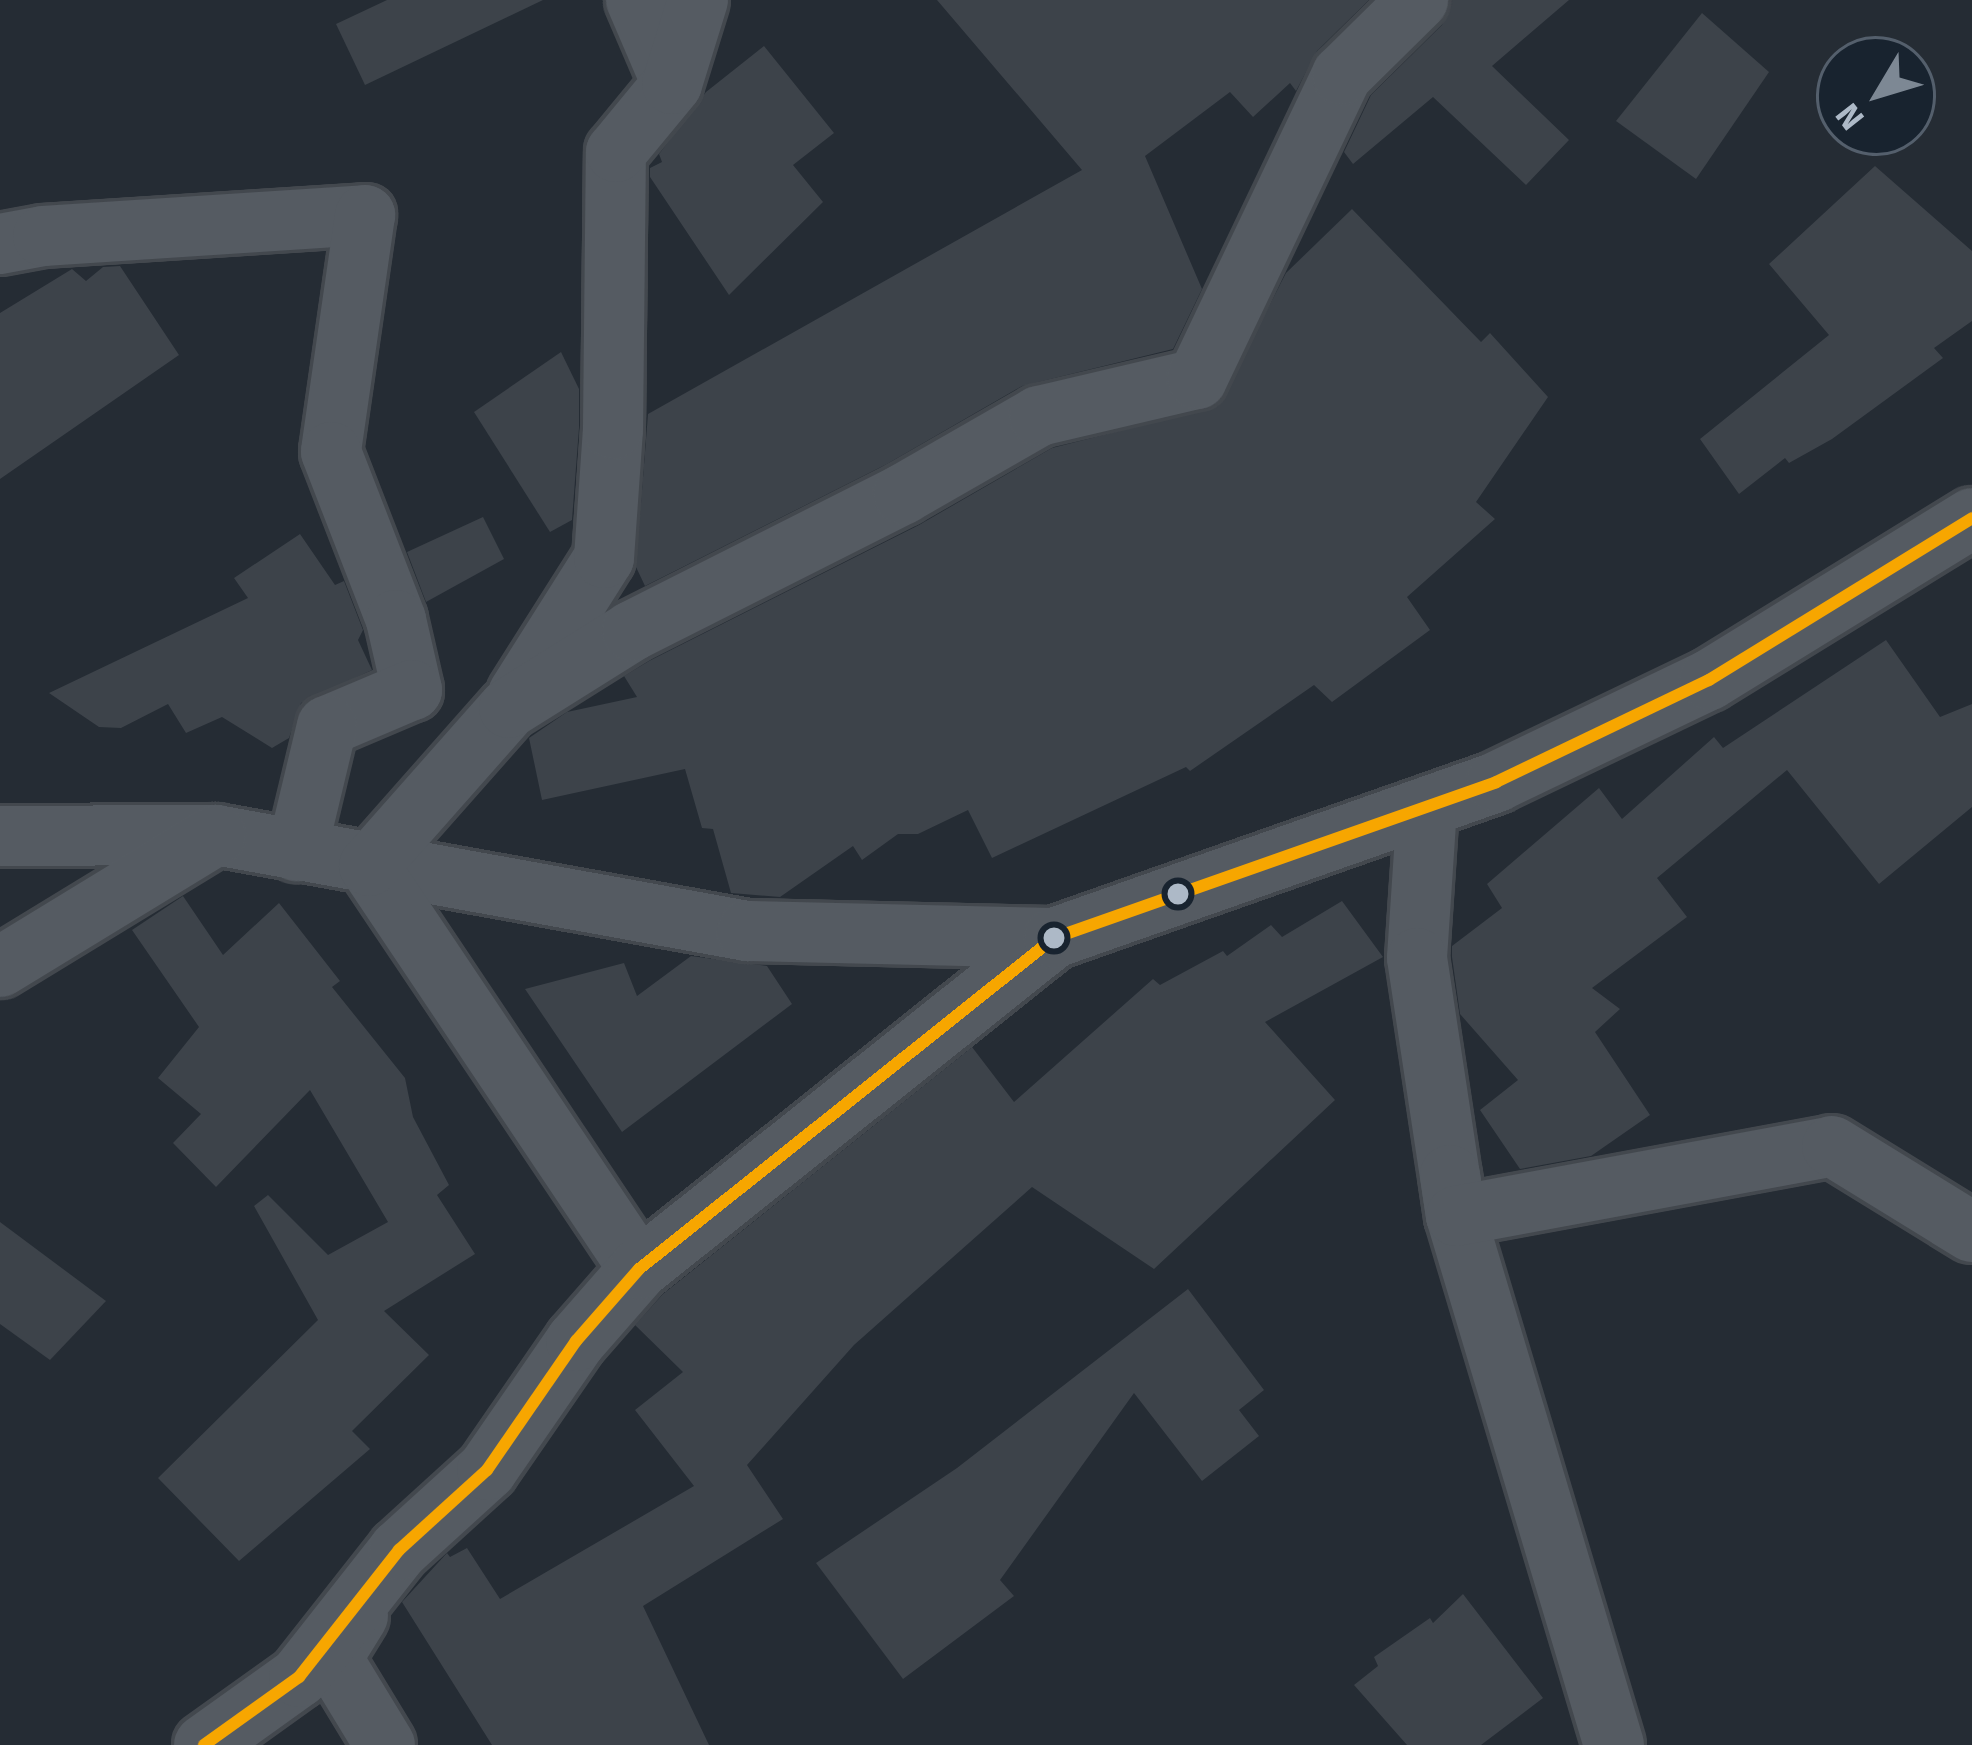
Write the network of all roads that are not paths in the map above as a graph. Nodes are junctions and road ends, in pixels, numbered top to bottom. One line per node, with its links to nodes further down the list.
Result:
1 (637, 0): 4 (street)
2 (698, 0): 4 (street)
3 (1418, 0): 7 (street)
4 (672, 84): 7 (street)
5 (0, 244): 11 (street)
6 (1972, 518): 8 (street)
7 (509, 708): 12 (street)
8 (1427, 807): 13 (street); 15 (street)
9 (216, 835): 10 (street); 11 (street); 14 (street)
10 (0, 836)
11 (297, 851): 12 (street)
12 (369, 866): 13 (street); 17 (street)
13 (1054, 938): 17 (street)
14 (0, 967)
15 (1456, 1216): 16 (street); 21 (street)
16 (1972, 1232)
17 (639, 1269): 18 (street)
18 (399, 1550): 19 (street); 20 (street)
19 (204, 1745)
20 (385, 1745)
21 (1614, 1745)

